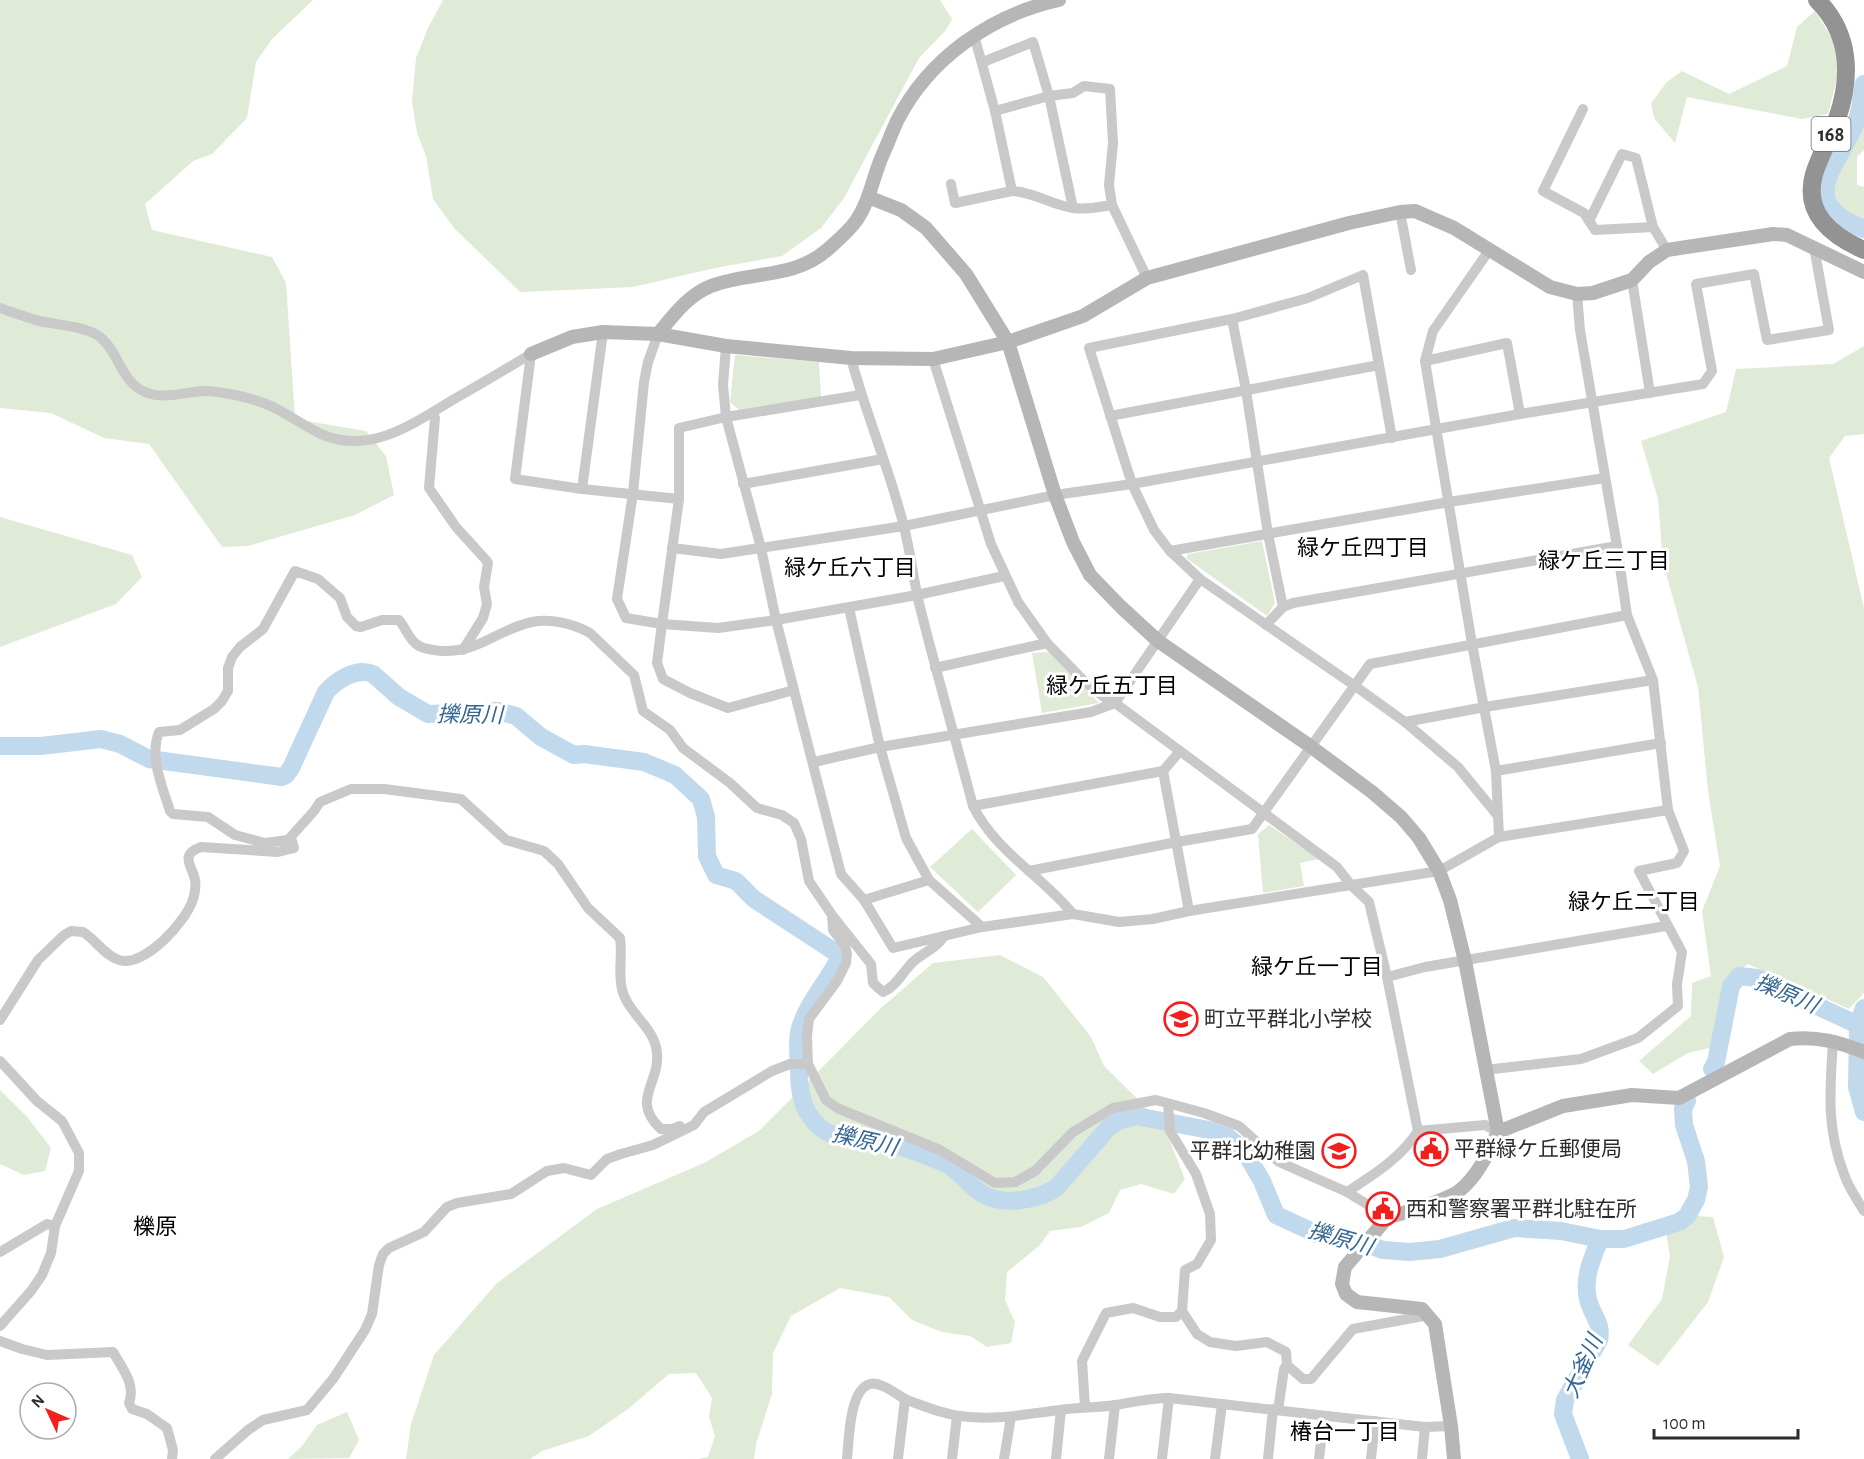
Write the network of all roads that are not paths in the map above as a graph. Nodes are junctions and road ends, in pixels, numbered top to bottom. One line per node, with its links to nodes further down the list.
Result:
1 (1059, 0): 3 (street)
2 (1817, 0): 19 (highway, 168)
3 (974, 35): 4 (street); 10 (street)
4 (983, 62): 5 (street); 7 (street)
5 (1049, 96): 7 (street); 11 (street); 12 (street)
6 (1583, 109): 14 (street)
7 (995, 111): 9 (street)
8 (951, 184): 9 (street)
9 (1012, 191): 12 (street)
10 (868, 197): 28 (street); 29 (street)
11 (1112, 205): 12 (street); 22 (street)
12 (1073, 208)
13 (1400, 212): 17 (street); 20 (street); 22 (street)
14 (1589, 220): 15 (street); 15 (street)
15 (1653, 227): 18 (street)
16 (1814, 247): 18 (street); 21 (street); 37 (street)
17 (1490, 249): 24 (street); 34 (street)
18 (1667, 250): 23 (street)
19 (1864, 250)
20 (1410, 270)
21 (1864, 272)
22 (1147, 278): 29 (street)
23 (1632, 280): 24 (street); 37 (street)
24 (1578, 294): 39 (street)
25 (0, 308): 40 (street)
26 (1232, 319): 35 (street); 36 (street); 42 (street)
27 (603, 332): 28 (street); 31 (street); 51 (street)
28 (658, 334): 30 (street); 52 (street)
29 (1008, 342): 33 (street); 53 (street)
30 (726, 346): 32 (street); 43 (street)
31 (531, 354): 40 (street); 51 (street)
32 (851, 358): 33 (street); 38 (street)
33 (933, 359): 56 (street)
34 (1425, 361): 41 (street); 44 (street)
35 (1379, 365): 36 (street); 45 (street)
36 (1246, 390): 42 (street); 47 (street)
37 (1650, 393): 39 (street)
38 (860, 395): 43 (street); 46 (street)
39 (1593, 402): 41 (street); 48 (street)
40 (433, 414): 76 (street)
41 (1520, 414): 44 (street)
42 (1110, 416): 50 (street)
43 (726, 417): 49 (street); 54 (street)
44 (1436, 429): 45 (street); 55 (street)
45 (1392, 438): 47 (street)
46 (884, 459): 49 (street); 57 (street)
47 (1257, 462): 50 (street); 58 (street)
48 (1605, 478): 55 (street); 59 (street)
49 (743, 484): 61 (street)
50 (1132, 484): 53 (street); 62 (street)
51 (582, 489): 52 (street)
52 (633, 493): 54 (street); 71 (street)
53 (1055, 495): 56 (street); 73 (street)
54 (679, 499): 60 (street)
55 (1449, 502): 58 (street); 63 (street)
56 (981, 510): 57 (street); 64 (street)
57 (904, 526): 61 (street); 66 (street)
58 (1268, 534): 62 (street); 67 (street)
59 (1617, 546): 63 (street); 69 (street)
60 (672, 548): 61 (street); 71 (street)
61 (761, 548): 70 (street)
62 (1170, 551): 65 (street)
63 (1462, 575): 67 (street); 75 (street)
64 (1004, 576): 66 (street); 74 (street)
65 (1200, 579): 72 (street); 73 (street)
66 (917, 595): 68 (street); 77 (street)
67 (1283, 607): 72 (street)
68 (849, 608): 70 (street); 87 (street)
69 (1627, 615): 75 (street); 78 (street)
70 (776, 620): 71 (street); 80 (street)
71 (662, 624): 80 (street)
72 (1266, 624): 79 (street)
73 (1158, 641): 81 (street); 86 (street)
74 (1047, 644): 77 (street); 81 (street)
75 (1472, 644): 79 (street); 82 (street)
76 (463, 650): 97 (street); 106 (street)
77 (935, 668): 84 (street)
78 (1653, 680): 82 (street); 85 (street)
79 (1355, 686): 83 (street); 86 (street)
80 (794, 690): 89 (street)
81 (1115, 703): 84 (street); 88 (street)
82 (1485, 707): 83 (street); 91 (street)
83 (1405, 722): 95 (street)
84 (954, 735): 87 (street); 92 (street)
85 (1661, 743): 91 (street); 93 (street)
86 (1310, 746): 94 (street); 100 (street)
87 (880, 747): 89 (street); 101 (street)
88 (1180, 751): 90 (street); 94 (street)
89 (814, 762): 103 (street)
90 (1162, 771): 92 (street); 98 (street)
91 (1496, 771): 95 (street)
92 (973, 806): 99 (street)
93 (1668, 810): 96 (street); 107 (street)
94 (1263, 812): 98 (street); 102 (street)
95 (1498, 816): 96 (street)
96 (1498, 837): 100 (street)
97 (288, 840): 112 (street); 119 (street)
98 (1177, 842): 99 (street); 104 (street)
99 (1029, 871): 105 (street)
100 (1439, 871): 102 (street); 110 (street)
101 (929, 880): 103 (street); 108 (street)
102 (1351, 885): 104 (street); 111 (street)
103 (864, 900): 109 (street)
104 (1189, 910): 105 (street)
105 (1073, 914): 108 (street)
106 (832, 915): 109 (street); 116 (street)
107 (1666, 926): 110 (street); 117 (street)
108 (982, 927): 109 (street)
109 (944, 936)
110 (1465, 961): 111 (street); 117 (street)
111 (1387, 977): 120 (street)
112 (0, 1020)
113 (1839, 1042): 114 (street); 121 (street); 123 (street)
114 (1864, 1052)
115 (0, 1061): 125 (street)
116 (801, 1063): 118 (street); 119 (street)
117 (1485, 1070): 121 (street)
118 (1169, 1109): 122 (street); 127 (street)
119 (704, 1112): 146 (street)
120 (1418, 1131): 121 (street); 122 (street)
121 (1498, 1132): 124 (street)
122 (1347, 1192): 124 (street)
123 (1864, 1211)
124 (1383, 1222): 128 (street)
125 (56, 1226): 126 (street); 129 (street)
126 (0, 1252)
127 (1182, 1311): 131 (street); 136 (street)
128 (1429, 1315): 131 (street); 143 (street)
129 (0, 1326)
130 (0, 1341): 145 (street)
131 (1287, 1365): 137 (street)
132 (1169, 1398): 134 (street); 135 (street); 153 (street)
133 (905, 1399): 139 (street); 147 (street); 148 (street)
134 (1222, 1404): 137 (street); 154 (street)
135 (1115, 1405): 136 (street); 152 (street)
136 (1085, 1407): 138 (street)
137 (1276, 1409): 140 (street); 155 (street)
138 (1061, 1410): 141 (street); 151 (street)
139 (957, 1416): 141 (street); 149 (street)
140 (1324, 1416): 142 (street); 156 (street)
141 (1011, 1417): 150 (street)
142 (1375, 1421): 144 (street); 157 (street)
143 (1451, 1426): 144 (street); 159 (street)
144 (1425, 1427): 158 (street)
145 (172, 1459)
146 (215, 1459)
147 (847, 1459)
148 (898, 1459)
149 (952, 1459)
150 (1004, 1459)
151 (1056, 1459)
152 (1109, 1459)
153 (1162, 1459)
154 (1215, 1459)
155 (1268, 1459)
156 (1319, 1459)
157 (1371, 1459)
158 (1422, 1459)
159 (1454, 1459)

